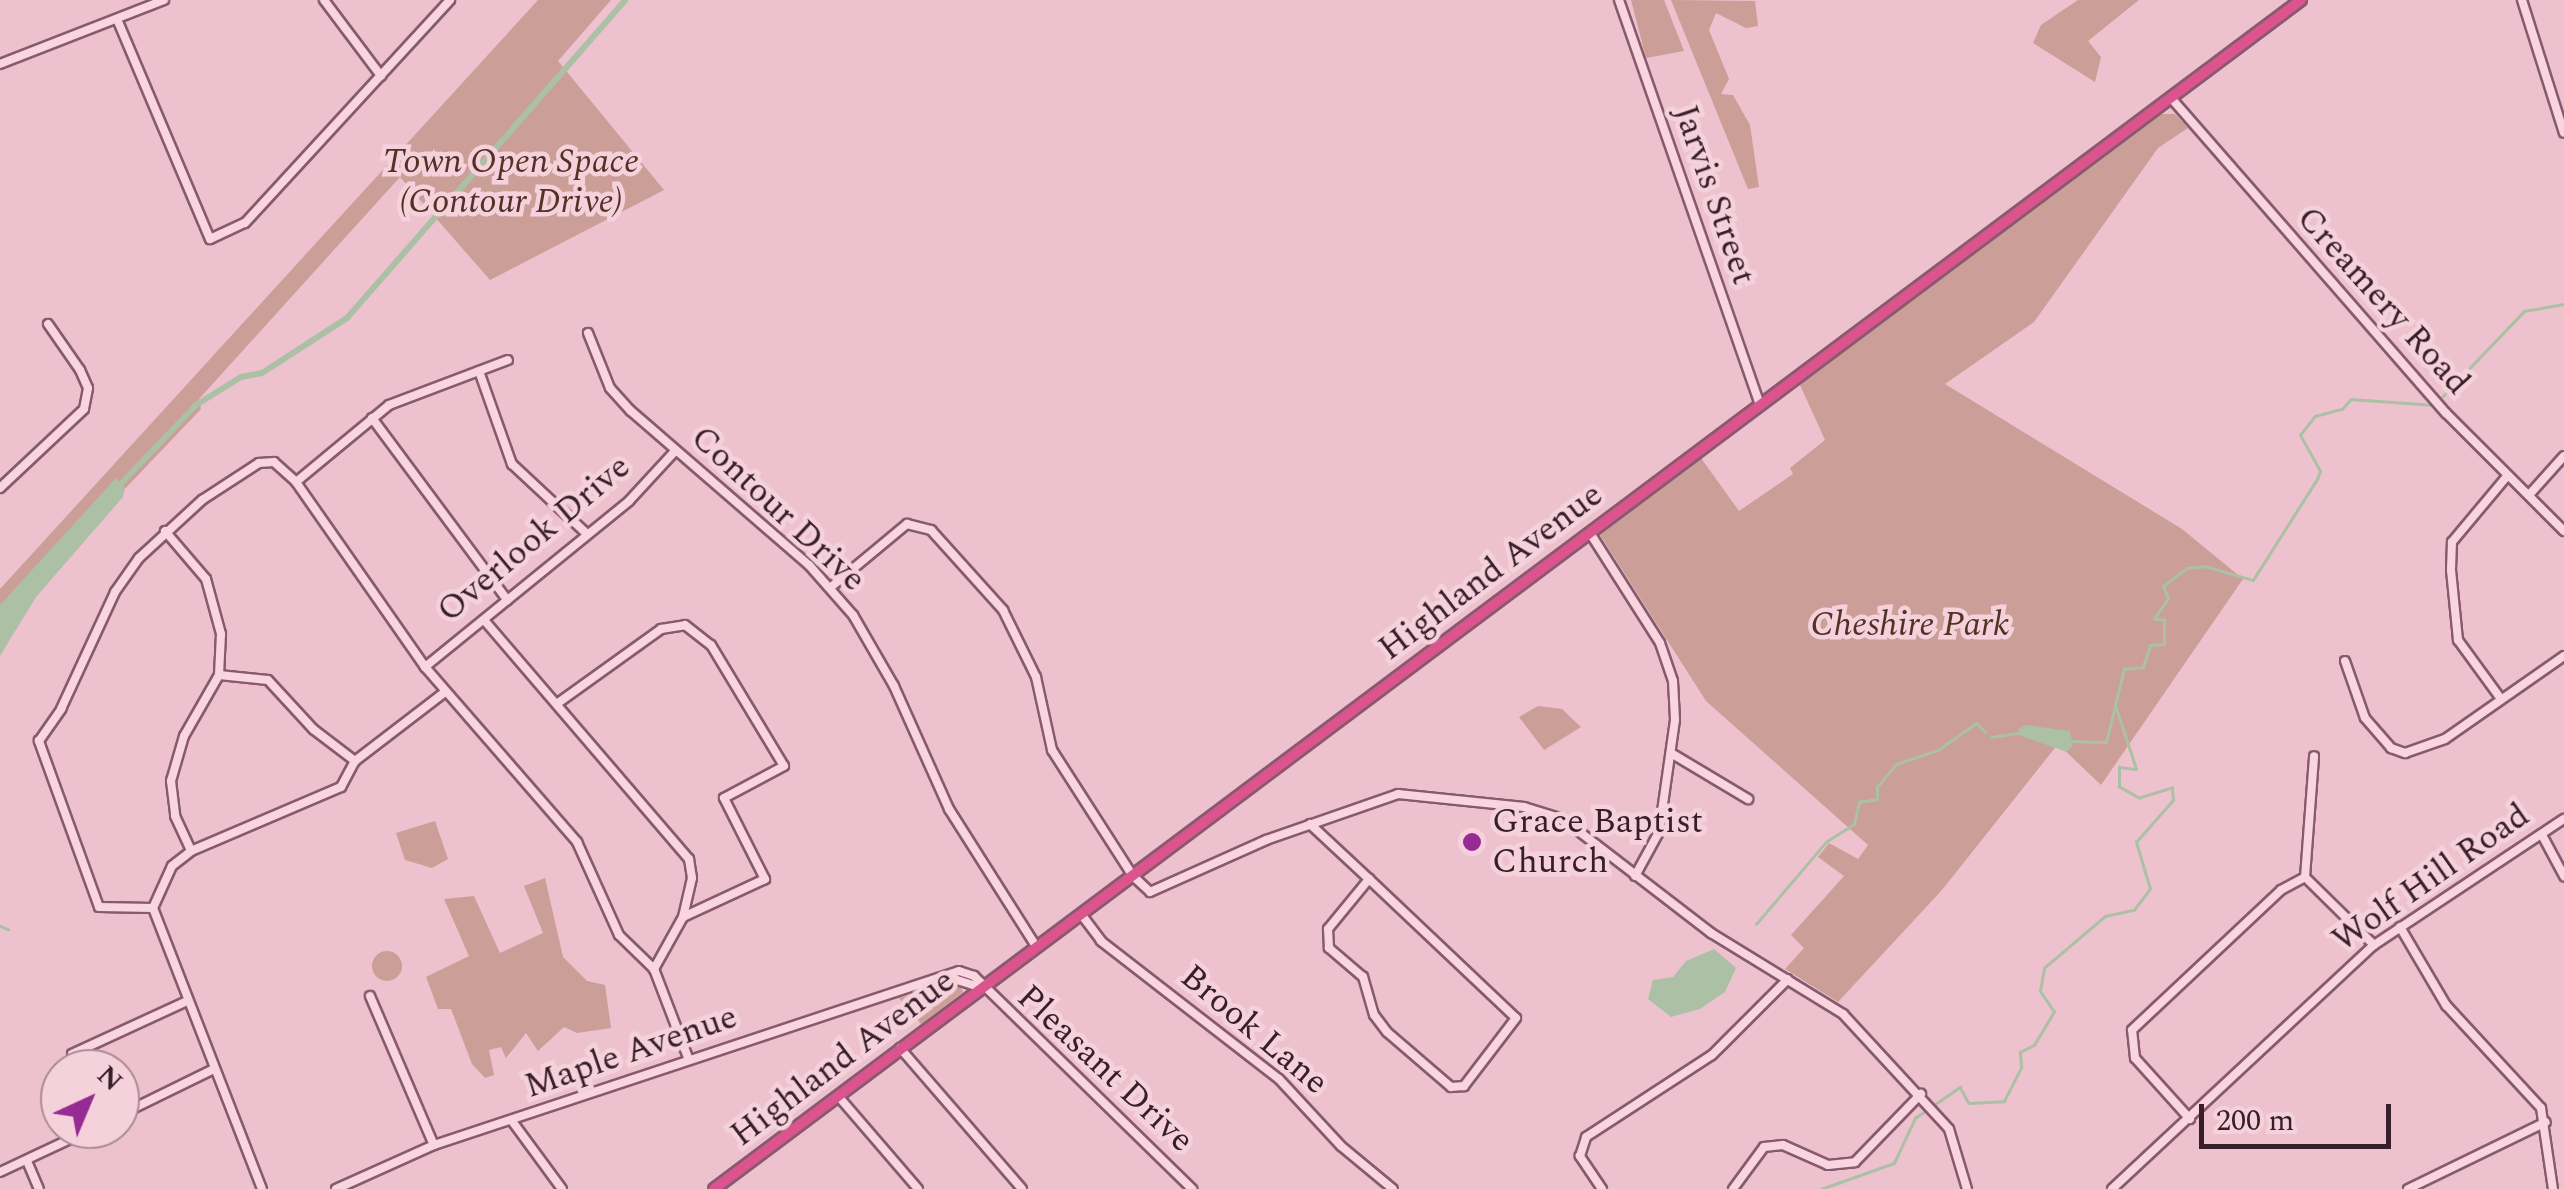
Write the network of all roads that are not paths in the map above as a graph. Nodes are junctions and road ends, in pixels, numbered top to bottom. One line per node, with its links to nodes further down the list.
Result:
1 (164, 0): 7 (street)
2 (324, 0): 9 (street)
3 (450, 0): 9 (street)
4 (1619, 0): 16 (street, Jarvis Street)
5 (2300, 0): 10 (highway, Highland Avenue)
6 (2522, 0): 11 (street)
7 (117, 19): 8 (street); 9 (street)
8 (0, 64)
9 (381, 76)
10 (2171, 98): 16 (highway, Highland Avenue); 20 (street, Creamery Road)
11 (2564, 133)
12 (48, 324): 22 (street)
13 (588, 333): 18 (street, Contour Drive)
14 (508, 360): 15 (street)
15 (478, 371): 17 (street); 27 (street)
16 (1760, 405): 26 (highway, Highland Avenue)
17 (372, 418): 21 (street); 29 (street)
18 (676, 450): 27 (street, Overlook Drive); 28 (street, Contour Drive)
19 (2564, 456): 23 (street)
20 (2508, 475): 23 (street, Creamery Road); 36 (street)
21 (296, 482): 24 (street); 33 (street)
22 (0, 488)
23 (2529, 495): 25 (street, Creamery Road)
24 (165, 531): 34 (street); 51 (street)
25 (2564, 531)
26 (1590, 533): 38 (street); 46 (highway, Highland Avenue)
27 (587, 534): 29 (street, Overlook Drive)
28 (831, 587): 46 (street); 56 (street, Contour Drive)
29 (507, 600): 30 (street, Overlook Drive)
30 (484, 620): 33 (street, Overlook Drive); 37 (street)
31 (2564, 656): 36 (street)
32 (2345, 662): 36 (street)
33 (425, 667): 35 (street)
34 (219, 676): 40 (street); 45 (street)
35 (445, 692): 40 (street); 57 (street)
36 (2502, 699)
37 (558, 702): 53 (street); 53 (street)
38 (1672, 753): 41 (street); 47 (street)
39 (2314, 756): 49 (street)
40 (355, 761): 45 (street)
41 (1748, 798)
42 (2564, 819): 44 (street, Wolf Hill Road)
43 (1310, 824): 46 (street); 47 (street); 50 (street)
44 (2542, 835): 48 (street); 54 (street, Wolf Hill Road)
45 (191, 852): 51 (street)
46 (1132, 876): 52 (highway, Highland Avenue)
47 (1636, 876): 58 (street)
48 (2564, 876)
49 (2305, 878): 55 (street); 69 (street)
50 (1369, 879): 50 (street)
51 (153, 908): 61 (street)
52 (1080, 914): 56 (highway, Highland Avenue); 84 (street, Brook Lane)
53 (683, 918): 57 (street)
54 (2400, 927): 55 (street, Wolf Hill Road); 71 (street)
55 (2374, 945): 69 (street, Wolf Hill Road)
56 (1036, 946): 59 (highway, Highland Avenue)
57 (654, 970): 64 (street)
58 (1788, 979): 67 (street); 85 (street)
59 (981, 988): 62 (highway, Highland Avenue); 64 (street, Maple Avenue); 83 (street, Pleasant Drive)
60 (370, 996): 72 (street)
61 (185, 1002): 63 (street); 65 (street)
62 (900, 1048): 66 (highway, Highland Avenue); 82 (street)
63 (83, 1049)
64 (689, 1060): 70 (street, Maple Avenue)
65 (212, 1070): 68 (street); 77 (street)
66 (838, 1097): 80 (highway, Highland Avenue); 81 (street)
67 (1924, 1097): 86 (street); 87 (street)
68 (140, 1105)
69 (2190, 1119): 88 (street, Wolf Hill Road)
70 (512, 1121): 72 (street, Maple Avenue); 79 (street)
71 (2546, 1122): 89 (street); 90 (street)
72 (434, 1145): 78 (street, Maple Avenue)
73 (50, 1149): 74 (street)
74 (27, 1160): 75 (street); 76 (street)
75 (0, 1172)
76 (38, 1189)
77 (262, 1189)
78 (336, 1189)
79 (562, 1189)
80 (714, 1189)
81 (918, 1189)
82 (1022, 1189)
83 (1192, 1189)
84 (1393, 1189)
85 (1602, 1189)
86 (1732, 1189)
87 (1967, 1189)
88 (2112, 1189)
89 (2408, 1189)
90 (2554, 1189)

